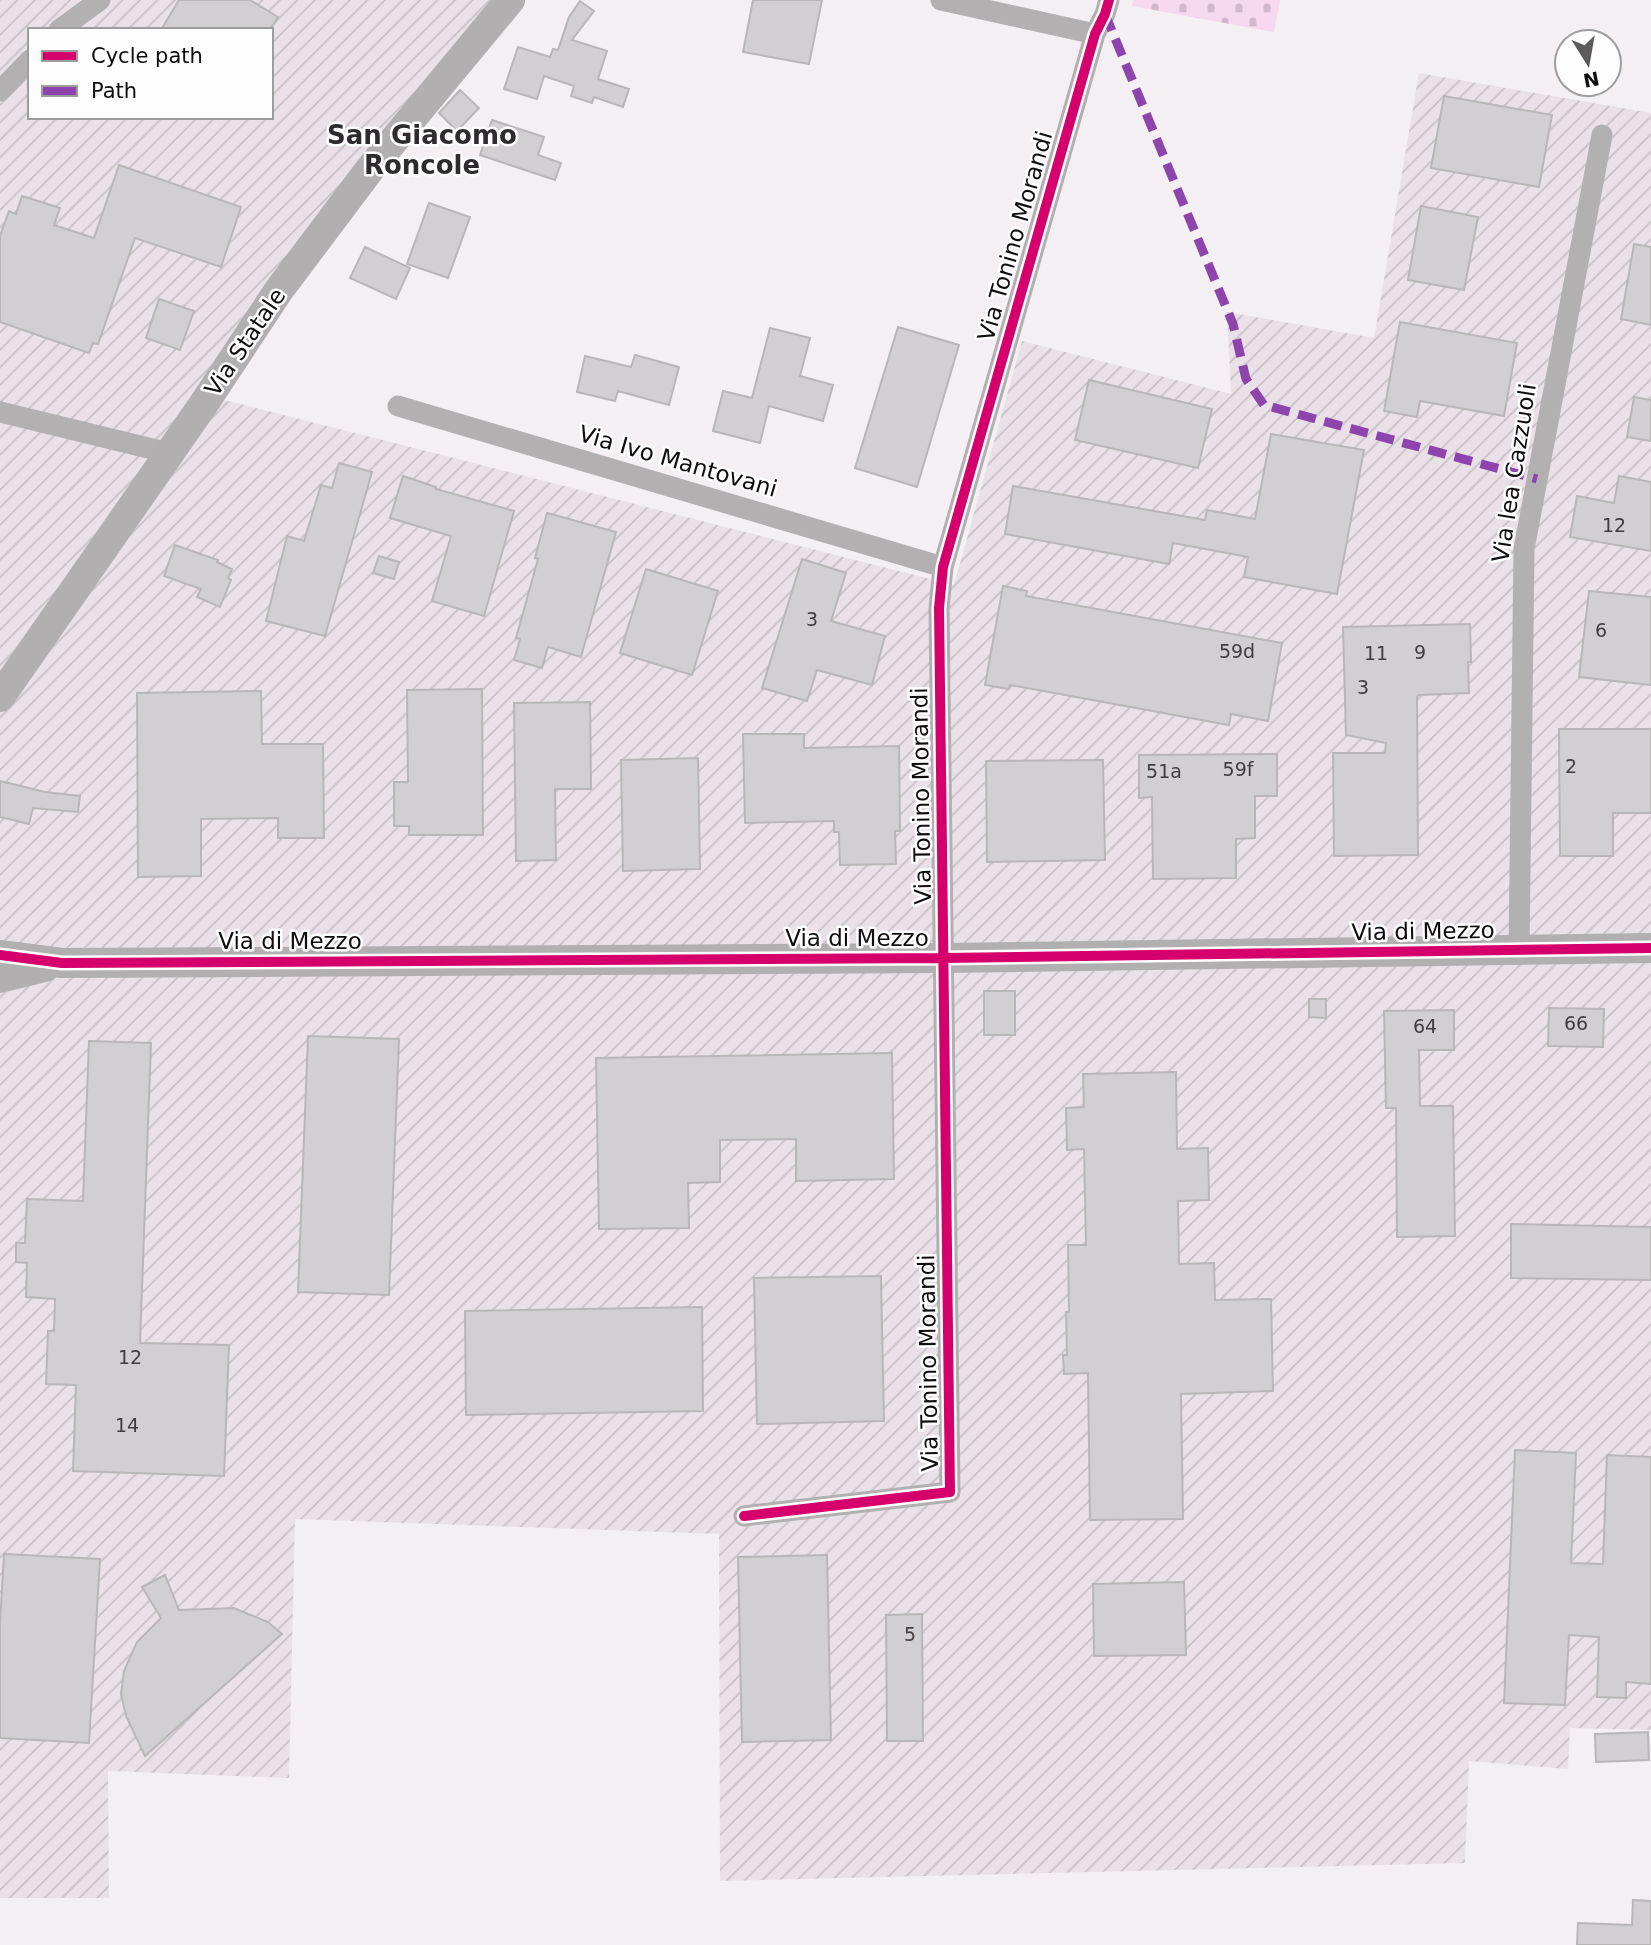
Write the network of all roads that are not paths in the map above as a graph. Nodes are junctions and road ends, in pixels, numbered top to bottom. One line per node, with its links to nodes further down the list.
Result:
1 (100, 0): 5 (street)
2 (510, 0): 12 (street, Via Statale)
3 (941, 0): 6 (street)
4 (1109, 0): 6 (street, Via Tonino Morandi)
5 (62, 28)
6 (1095, 34): 13 (street, Via Tonino Morandi)
7 (28, 62): 8 (street)
8 (0, 91)
9 (1602, 135): 16 (street, Via lea Cazzuoli)
10 (398, 406): 13 (street, Via Ivo Mantovani)
11 (0, 412): 12 (street)
12 (169, 453): 14 (street, Via Statale)
13 (943, 567): 18 (street, Via Tonino Morandi)
14 (0, 697)
15 (1651, 948): 16 (street, Via di Mezzo)
16 (1519, 950): 18 (street, Via di Mezzo)
17 (0, 955): 19 (street)
18 (944, 958): 19 (street, Via di Mezzo); 21 (street, Via Tonino Morandi)
19 (62, 963): 20 (street)
20 (0, 978)
21 (744, 1516)

